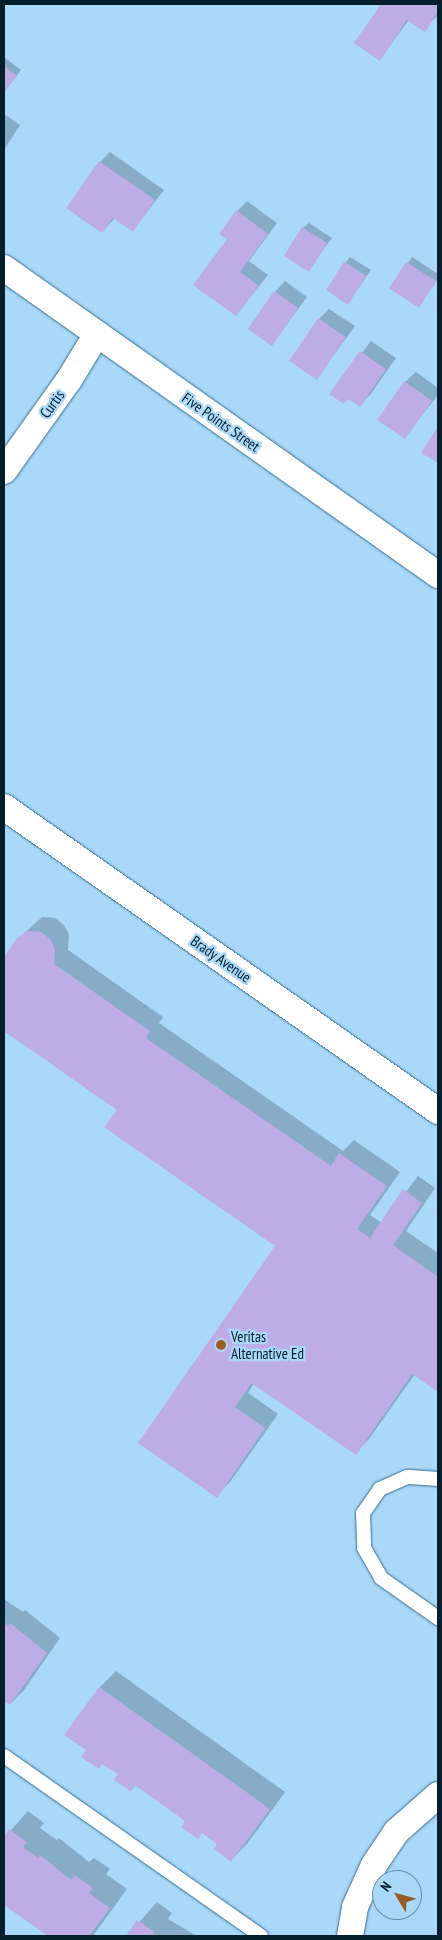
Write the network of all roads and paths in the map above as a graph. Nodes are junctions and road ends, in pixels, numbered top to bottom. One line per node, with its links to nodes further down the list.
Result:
1 (4, 268): 2 (street, Five Points Street)
2 (97, 334): 3 (street, Curtis); 4 (street, Five Points Street)
3 (4, 471)
4 (438, 575)
5 (4, 807): 6 (street, Brady Avenue)
6 (438, 1110)
7 (438, 1479): 8 (lane)
8 (438, 1618)
9 (4, 1756): 11 (lane)
10 (438, 1795): 12 (street)
11 (261, 1936)
12 (350, 1936)

